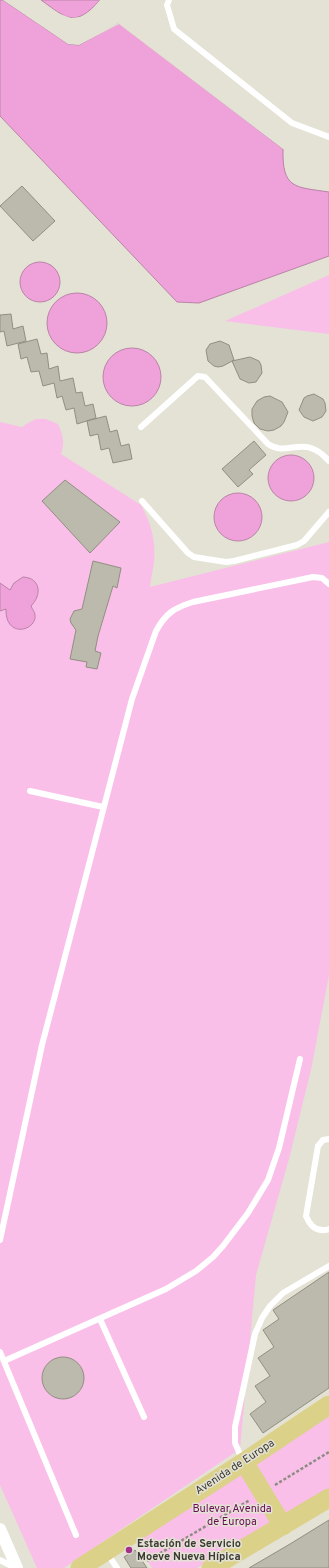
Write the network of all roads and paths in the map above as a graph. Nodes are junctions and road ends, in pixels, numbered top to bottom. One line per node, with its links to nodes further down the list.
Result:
1 (169, 0): 2 (lane)
2 (329, 137)
3 (141, 427): 4 (lane)
4 (329, 461)
5 (142, 501): 6 (lane)
6 (329, 512)
7 (329, 584): 9 (lane)
8 (30, 792): 9 (lane)
9 (103, 807): 13 (lane)
10 (300, 1059): 15 (lane)
11 (329, 1139): 12 (lane)
12 (329, 1229)
13 (0, 1240)
14 (329, 1266): 21 (lane)
15 (100, 1319): 17 (lane); 19 (lane)
16 (0, 1352): 17 (lane)
17 (4, 1361): 26 (lane)
18 (329, 1405): 21 (main road, Avenida de Europa)
19 (144, 1417)
20 (329, 1452): 22 (path)
21 (244, 1462): 22 (main road); 27 (main road, Avenida de Europa)
22 (262, 1493): 24 (main road); 29 (path)
23 (329, 1498): 24 (main road)
24 (283, 1526): 33 (main road)
25 (0, 1529): 30 (street)
26 (76, 1536)
27 (106, 1551): 31 (main road, Avenida de Europa); 32 (lane)
28 (0, 1560): 30 (lane)
29 (147, 1561)
30 (16, 1568)
31 (80, 1568)
32 (117, 1568)
33 (211, 1568)

